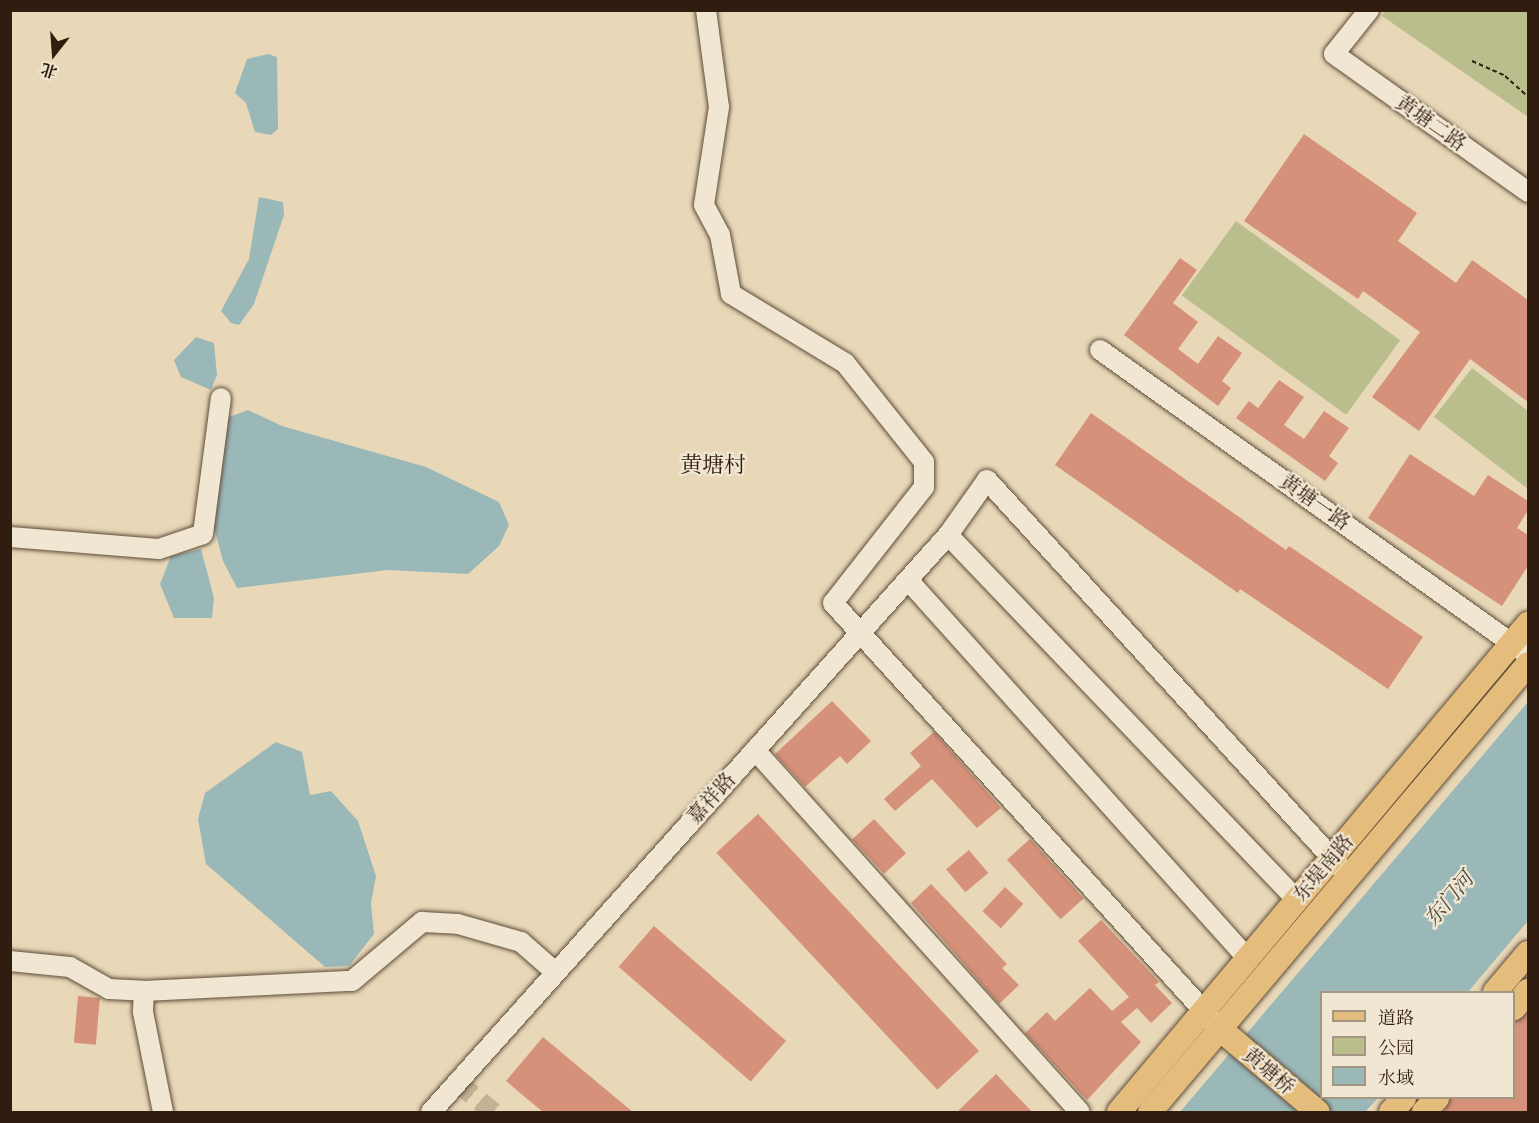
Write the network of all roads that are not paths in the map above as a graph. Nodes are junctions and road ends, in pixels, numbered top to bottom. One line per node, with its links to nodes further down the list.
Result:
1 (706, 10): 10 (street)
2 (1370, 10): 3 (street, 黄塘二路)
3 (1528, 192)
4 (1101, 350): 11 (street, 黄塘一路)
5 (221, 398): 7 (street)
6 (948, 535): 8 (street, 嘉祥路); 14 (street, 嘉祥路); 16 (street)
7 (10, 537)
8 (908, 580): 10 (street, 嘉祥路); 18 (street)
9 (1528, 624): 11 (main road, 东堤南路)
10 (860, 634): 13 (street, 嘉祥路); 25 (street)
11 (1520, 649): 14 (main road, 东堤南路)
12 (1528, 664): 15 (main road, 东堤南路)
13 (754, 750): 20 (street, 嘉祥路); 30 (street)
14 (1330, 858): 15 (street); 16 (main road, 东堤南路)
15 (1351, 876): 25 (main road, 东堤南路)
16 (1297, 900): 18 (main road, 东堤南路)
17 (1528, 953): 22 (main road)
18 (1248, 959): 25 (main road, 东堤南路)
19 (10, 961): 21 (street)
20 (554, 970): 21 (street); 29 (street, 嘉祥路)
21 (144, 991): 28 (street)
22 (1497, 991)
23 (1528, 991): 24 (main road)
24 (1515, 1007)
25 (1212, 1021): 31 (main road, 东堤南路); 32 (main road, 东堤南路); 33 (main road, 黄塘桥)
26 (1403, 1099): 34 (main road)
27 (1436, 1099): 35 (main road)
28 (163, 1113)
29 (431, 1113)
30 (1080, 1113)
31 (1119, 1113)
32 (1150, 1113)
33 (1318, 1113)
34 (1391, 1113)
35 (1424, 1113)

